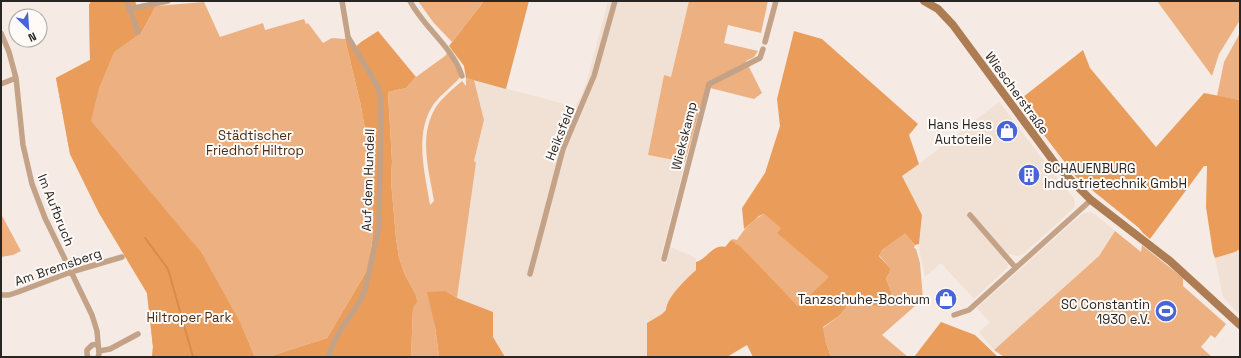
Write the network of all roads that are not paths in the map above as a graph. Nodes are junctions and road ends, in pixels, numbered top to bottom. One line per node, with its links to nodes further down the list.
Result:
1 (126, 1): 8 (street)
2 (168, 1): 8 (street)
3 (342, 1): 30 (street, Auf dem Hundell)
4 (410, 1): 13 (street)
5 (615, 1): 22 (street, Heiksfeld)
6 (776, 1): 11 (street)
7 (924, 1): 16 (main road, Wiescherstraße)
8 (129, 9): 9 (street)
9 (138, 32)
10 (1, 33): 14 (street, Im Aufbruch)
11 (764, 42)
12 (763, 49): 19 (street, Wiekskamp)
13 (462, 76)
14 (16, 78): 15 (street); 21 (street, Im Aufbruch)
15 (1, 84)
16 (1091, 200): 20 (street); 25 (main road, Wiescherstraße)
17 (970, 214): 20 (street)
18 (122, 257): 21 (street, Am Bremsberg)
19 (664, 259)
20 (1016, 268): 24 (street)
21 (71, 272): 23 (street, Am Bremsberg); 27 (street, Im Aufbruch)
22 (530, 274)
23 (1, 295)
24 (954, 315)
25 (1240, 325)
26 (138, 334): 28 (street, Im Aufbruch)
27 (98, 344): 28 (street, Im Aufbruch); 29 (street)
28 (98, 354)
29 (88, 357)
30 (328, 357)

